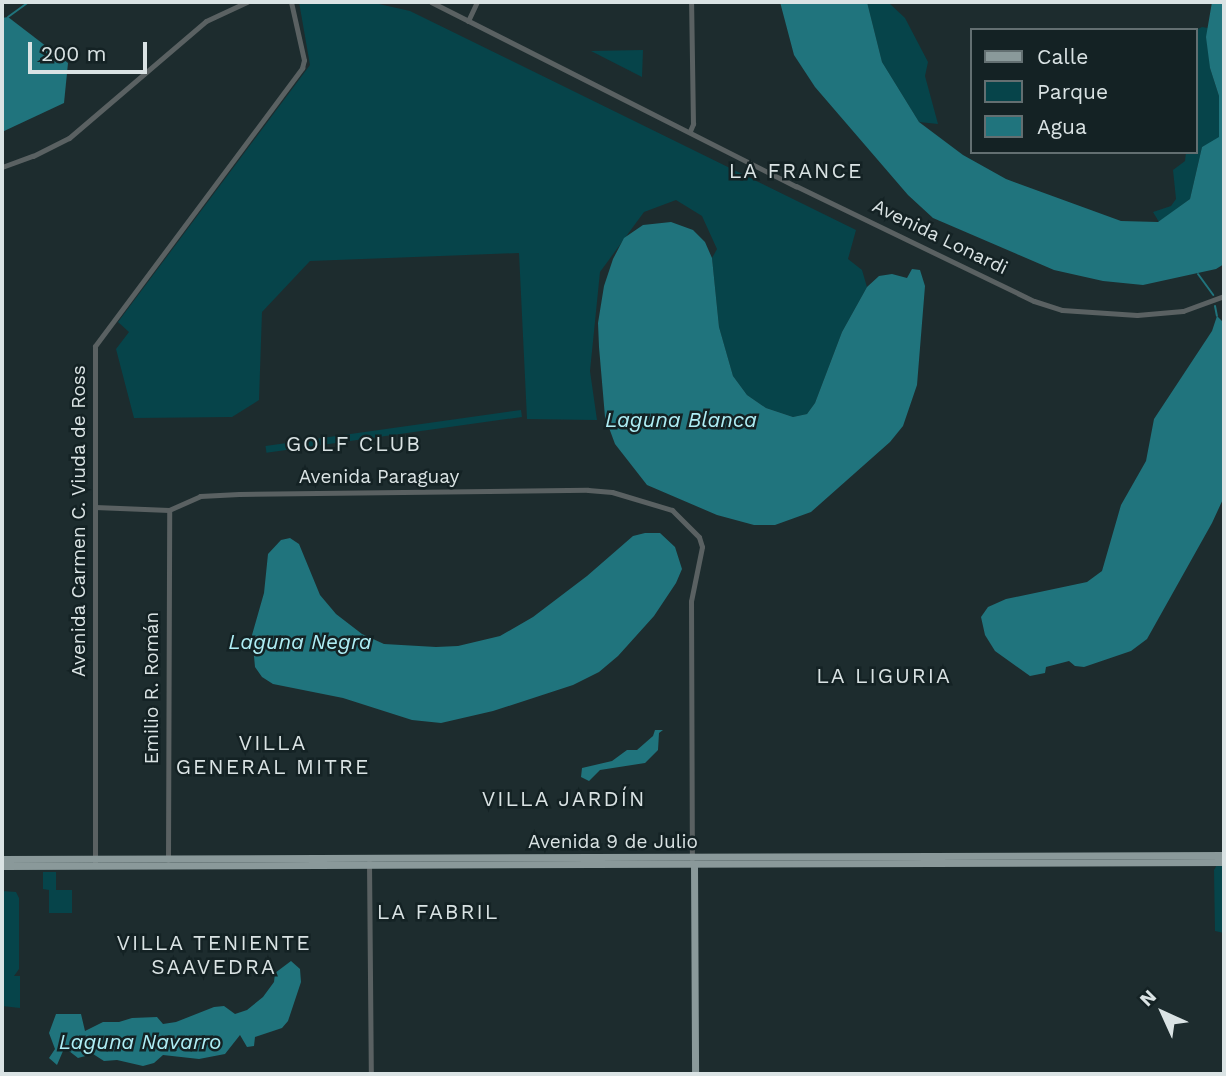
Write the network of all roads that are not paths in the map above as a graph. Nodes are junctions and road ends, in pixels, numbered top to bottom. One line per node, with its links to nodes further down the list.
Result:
1 (247, 2): 8 (street)
2 (291, 2): 10 (street, Avenida Carmen C. Viuda de Ross)
3 (431, 2): 6 (street, Avenida Lonardi)
4 (477, 2): 6 (street)
5 (691, 2): 7 (street)
6 (468, 21): 7 (street, Avenida Lonardi)
7 (690, 131): 9 (street, Avenida Lonardi)
8 (2, 167)
9 (1224, 296)
10 (95, 507): 11 (street, Avenida Paraguay); 18 (street, Avenida Carmen C. Viuda de Ross)
11 (169, 510): 14 (street, Avenida Paraguay); 15 (street, Emilio R. Román)
12 (1224, 855): 14 (main road, Avenida 9 de Julio)
13 (2, 859): 18 (main road, Avenida 9 de Julio)
14 (693, 861): 16 (main road, Avenida 9 de Julio); 17 (main road, Avenida 9 de Julio); 21 (main road)
15 (168, 862): 16 (main road, Avenida 9 de Julio); 18 (main road, Avenida 9 de Julio)
16 (369, 862): 20 (street)
17 (1224, 862)
18 (95, 863): 19 (main road, Avenida 9 de Julio)
19 (2, 866)
20 (372, 1074)
21 (695, 1074)

